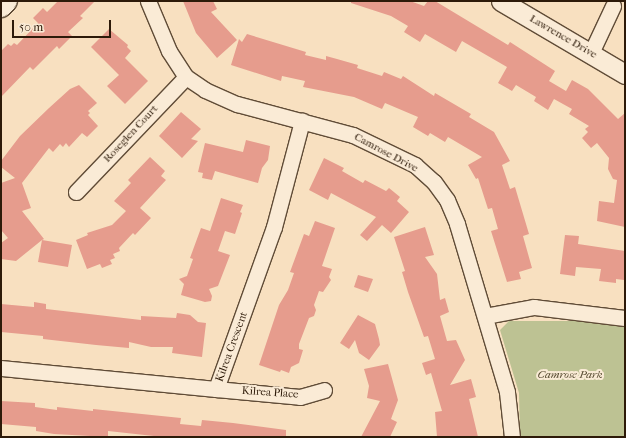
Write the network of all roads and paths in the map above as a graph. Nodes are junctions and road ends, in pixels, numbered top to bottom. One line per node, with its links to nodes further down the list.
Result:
1 (7, 1): 5 (street)
2 (148, 1): 8 (street, Camrose Drive)
3 (501, 1): 6 (street, Lawrence Drive)
4 (613, 6): 6 (street)
5 (1, 7)
6 (591, 54): 7 (street, Lawrence Drive)
7 (625, 74)
8 (186, 77): 9 (street, Camrose Drive); 10 (street, Roseglen Court)
9 (302, 121): 11 (street, Camrose Drive); 14 (street, Kilrea Crescent)
10 (76, 192)
11 (485, 316): 12 (street); 16 (street, Camrose Drive)
12 (625, 318)
13 (1, 368): 14 (street, Kilrea Crescent)
14 (216, 388): 15 (street, Kilrea Place)
15 (324, 390)
16 (512, 437)

